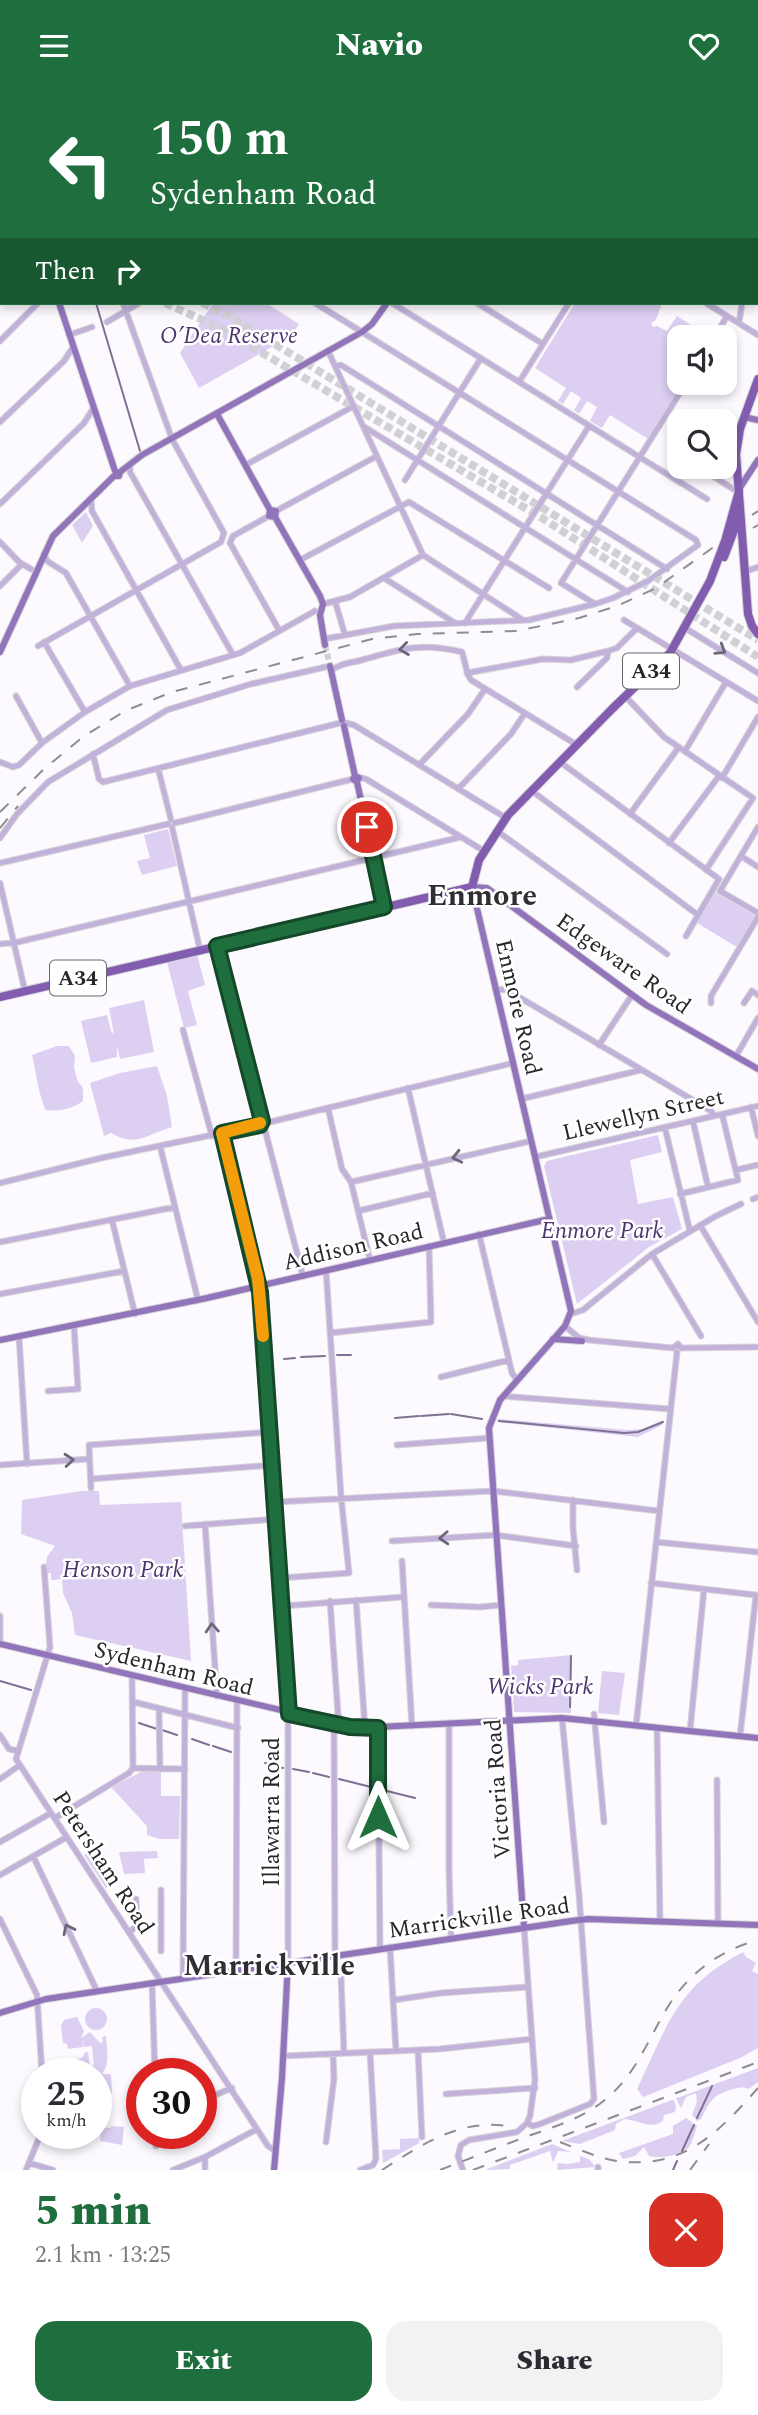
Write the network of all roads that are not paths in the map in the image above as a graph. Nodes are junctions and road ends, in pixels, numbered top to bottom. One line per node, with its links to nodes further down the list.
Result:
1 (36, 305): 21 (street)
2 (60, 305): 19 (main road)
3 (124, 305): 12 (street)
4 (136, 305): 12 (street)
5 (318, 305): 18 (street)
6 (387, 305): 18 (main road)
7 (390, 305): 25 (street)
8 (480, 305): 22 (street)
9 (568, 305): 22 (street)
10 (711, 305): 13 (street)
11 (742, 305): 15 (street)
12 (126, 311): 14 (street); 45 (street)
13 (727, 316): 15 (street); 16 (street)
14 (107, 322)
15 (739, 323): 20 (street)
16 (722, 325)
17 (92, 327): 19 (street)
18 (364, 333): 24 (main road); 29 (main road); 32 (street)
19 (69, 335): 23 (main road)
20 (758, 335)
21 (0, 341)
22 (543, 344): 31 (street)
23 (73, 347): 26 (main road); 27 (street)
24 (329, 353): 28 (street); 29 (main road)
25 (481, 358): 31 (street); 32 (street)
26 (77, 360): 27 (street); 35 (main road)
27 (64, 361): 39 (street)
28 (335, 366): 34 (street); 43 (street)
29 (300, 367): 36 (main road)
30 (758, 379): 37 (highway)
31 (519, 382): 44 (street)
32 (460, 393): 43 (street); 50 (street)
33 (679, 395): 47 (street)
34 (354, 406): 42 (street); 52 (street)
35 (93, 408): 40 (street); 41 (main road)
36 (217, 414): 45 (main road); 52 (main road)
37 (744, 417): 38 (main road); 56 (highway)
38 (758, 420)
39 (0, 422)
40 (84, 423): 41 (street); 61 (street)
41 (98, 423): 53 (main road)
42 (363, 426): 46 (street); 48 (street)
43 (439, 426): 48 (street); 58 (street)
44 (589, 426): 47 (street); 50 (street)
45 (172, 439): 51 (main road); 69 (street)
46 (377, 456): 62 (street); 63 (street)
47 (640, 457): 57 (street); 60 (street)
48 (418, 460): 55 (street); 66 (street)
49 (758, 460): 56 (main road)
50 (568, 461): 57 (street); 58 (street)
51 (130, 464): 53 (main road); 78 (street)
52 (247, 464): 63 (main road)
53 (116, 473): 59 (main road)
54 (718, 479): 56 (street)
55 (405, 480)
56 (739, 490): 64 (highway); 67 (highway, Enmore Road)
57 (618, 492): 65 (street); 80 (street)
58 (547, 494): 65 (street); 66 (street)
59 (92, 499): 71 (main road); 87 (street)
60 (707, 499)
61 (0, 504)
62 (400, 506): 72 (street); 75 (street); 76 (street)
63 (273, 513): 69 (street); 75 (main road)
64 (741, 513): 68 (highway, Enmore Road / A34); 74 (highway)
65 (597, 526): 73 (street); 80 (street)
66 (526, 527): 73 (street); 76 (street)
67 (730, 527): 68 (highway); 84 (highway, Enmore Road / A34)
68 (733, 538): 74 (highway); 84 (highway, Enmore Road / A34)
69 (227, 539): 78 (street); 100 (street)
70 (0, 542): 77 (street)
71 (44, 554): 81 (main road); 93 (street)
72 (423, 555): 83 (street); 89 (street)
73 (576, 559): 88 (street); 91 (street)
74 (743, 559): 82 (highway)
75 (300, 560): 92 (main road)
76 (505, 561): 86 (street); 89 (street)
77 (22, 564): 81 (street); 85 (street)
78 (182, 564): 87 (street); 109 (street)
79 (758, 567): 82 (street)
80 (667, 569): 88 (street)
81 (34, 571): 108 (main road)
82 (744, 572): 101 (highway)
83 (384, 578): 90 (street); 96 (street)
84 (710, 581): 99 (highway, Enmore Road / A34)
85 (0, 586)
86 (549, 588)
87 (136, 590): 93 (street); 111 (street)
88 (628, 592): 91 (street)
89 (484, 594): 94 (street); 97 (street)
90 (335, 601): 92 (street); 102 (street)
91 (595, 604): 94 (street)
92 (319, 610): 100 (street); 104 (main road)
93 (90, 616): 103 (street); 115 (street)
94 (524, 620): 97 (street)
95 (624, 620): 98 (street)
96 (456, 623): 97 (street); 102 (street)
97 (465, 623)
98 (637, 628): 106 (street); 107 (street)
99 (685, 628): 106 (highway, Enmore Road / A34); 113 (street, one-way to 113)
100 (279, 630): 109 (street)
101 (758, 634)
102 (345, 635): 104 (street)
103 (44, 642): 105 (street); 121 (street)
104 (324, 642)
105 (38, 646)
106 (673, 649): 114 (street); 119 (highway, Enmore Road / A34)
107 (608, 651): 112 (street); 116 (street)
108 (0, 652)
109 (233, 655): 111 (street)
110 (330, 668): 112 (street, one-way to 110); 124 (main road); 128 (street)
111 (181, 670): 115 (street)
112 (467, 673): 117 (street)
113 (758, 673)
114 (726, 682): 120 (street); 127 (street)
115 (130, 685): 121 (street)
116 (577, 687)
117 (485, 689): 122 (street); 131 (street)
118 (16, 696): 125 (street)
119 (625, 696): 126 (highway, Enmore Road / A34); 127 (street)
120 (758, 701)
121 (85, 712): 125 (street)
122 (525, 713): 126 (street); 135 (street)
123 (758, 717): 133 (street)
124 (343, 723): 131 (street); 132 (street); 134 (main road)
125 (42, 743): 129 (street)
126 (577, 745): 130 (highway, Enmore Road / A34)
127 (682, 749): 133 (street); 137 (street)
128 (93, 754): 132 (street); 143 (street)
129 (0, 762)
130 (560, 762): 136 (highway, Enmore Road / A34); 137 (street)
131 (419, 765): 135 (street)
132 (158, 768): 139 (street)
133 (721, 777): 144 (street); 150 (street)
134 (356, 779): 139 (street); 142 (street); 147 (main road)
135 (458, 789): 138 (street)
136 (531, 791): 138 (highway, Enmore Road / A34); 157 (street)
137 (630, 814): 144 (street)
138 (506, 818): 141 (highway, Enmore Road / A34)
139 (171, 823): 148 (street); 155 (street)
140 (758, 827): 146 (street)
141 (497, 831): 145 (highway, Enmore Road / A34); 164 (street)
142 (460, 837): 145 (street); 147 (street)
143 (0, 838)
144 (669, 843): 150 (street)
145 (484, 851): 151 (highway, Enmore Road / A34)
146 (741, 856): 149 (street); 158 (street)
147 (374, 858): 155 (street); 156 (main road)
148 (0, 863)
149 (758, 867)
150 (706, 870): 157 (street)
151 (475, 871): 153 (highway, Enmore Road / A34); 154 (main road)
152 (0, 883): 160 (street)
153 (472, 887): 154 (main road); 156 (highway, A34); 165 (main road, Enmore Road)
154 (487, 888): 167 (main road, Edgeware Road)
155 (189, 901): 160 (street); 163 (street)
156 (384, 907): 162 (highway, A34)
157 (698, 915): 159 (street)
158 (758, 915): 170 (street)
159 (686, 936)
160 (14, 942): 161 (street); 166 (street)
161 (0, 944)
162 (217, 946): 163 (highway, A34); 186 (street)
163 (200, 950): 166 (highway, A34)
164 (667, 954)
165 (495, 989): 174 (street); 176 (main road, Enmore Road)
166 (25, 991): 169 (highway, A34)
167 (632, 995): 174 (street); 175 (main road, Edgeware Road)
168 (758, 995): 171 (street)
169 (0, 997)
170 (711, 1003)
171 (744, 1003)
172 (757, 1023): 175 (street)
173 (183, 1030): 189 (street)
174 (599, 1045): 177 (street)
175 (736, 1056): 178 (main road, Edgeware Road)
176 (513, 1063): 179 (street); 180 (main road, Enmore Road)
177 (642, 1069): 180 (street); 184 (street)
178 (758, 1069)
179 (408, 1088): 182 (street); 194 (street)
180 (521, 1099): 191 (main road, Enmore Road)
181 (755, 1106): 183 (street, Llewellyn Street); 190 (street)
182 (328, 1108): 186 (street); 197 (street)
183 (722, 1114): 184 (street, Llewellyn Street); 196 (street)
184 (713, 1116): 185 (street, Llewellyn Street)
185 (693, 1121): 187 (street, Llewellyn Street); 199 (street)
186 (263, 1124): 188 (street); 219 (street)
187 (665, 1128): 193 (street, Llewellyn Street); 201 (street)
188 (222, 1133): 189 (street); 220 (street, Illawarra Road)
189 (212, 1136): 192 (street)
190 (758, 1136)
191 (531, 1141): 193 (main road, Enmore Road); 194 (street, one-way to 194)
192 (160, 1146): 198 (street); 204 (street)
193 (535, 1157): 203 (main road, Enmore Road)
194 (426, 1164): 197 (street); 200 (street)
195 (758, 1165): 196 (street)
196 (736, 1170): 199 (street)
197 (351, 1182): 205 (street)
198 (0, 1183)
199 (708, 1188): 201 (street)
200 (433, 1193): 205 (street); 213 (street)
201 (680, 1194): 210 (street)
202 (741, 1204): 209 (street)
203 (546, 1205): 206 (main road, Enmore Road); 208 (main road)
204 (175, 1207): 207 (street); 222 (street)
205 (358, 1211): 216 (street)
206 (549, 1219): 208 (main road, Addison Road); 223 (main road, Enmore Road)
207 (112, 1220): 212 (street); 218 (street)
208 (536, 1222): 211 (main road, Addison Road)
209 (700, 1225): 210 (street); 227 (street)
210 (690, 1231): 215 (street)
211 (479, 1234): 213 (main road, Addison Road); 238 (street)
212 (0, 1242)
213 (444, 1243): 214 (main road, Addison Road)
214 (429, 1246): 216 (main road, Addison Road); 230 (street)
215 (652, 1254): 224 (street); 231 (street)
216 (370, 1260): 217 (main road, Addison Road)
217 (326, 1270): 219 (main road, Addison Road); 230 (street)
218 (124, 1271): 221 (street); 225 (street)
219 (303, 1276): 220 (main road, Addison Road)
220 (259, 1286): 222 (main road, Addison Road); 244 (street, Illawarra Road)
221 (0, 1294)
222 (198, 1300): 225 (main road, Addison Road)
223 (570, 1306): 224 (street); 226 (main road, Enmore Road)
224 (586, 1308): 226 (street)
225 (135, 1314): 228 (main road, Addison Road)
226 (571, 1314): 229 (main road, Victoria Road)
227 (758, 1322)
228 (74, 1326): 232 (main road, Addison Road); 241 (street)
229 (563, 1328): 234 (main road, Victoria Road); 235 (street)
230 (330, 1333): 254 (street)
231 (701, 1336)
232 (19, 1337): 233 (main road, Addison Road); 248 (street)
233 (0, 1339)
234 (553, 1339): 235 (main road); 240 (main road, Victoria Road)
235 (585, 1341): 237 (street)
236 (758, 1347): 237 (street)
237 (677, 1349): 243 (street)
238 (509, 1360): 239 (street); 240 (street)
239 (441, 1377)
240 (517, 1380): 242 (main road, Victoria Road)
241 (48, 1391)
242 (503, 1396): 243 (street); 245 (main road, Victoria Road)
243 (670, 1409): 257 (street)
244 (270, 1432): 247 (street); 250 (street, Illawarra Road)
245 (489, 1439): 246 (street); 253 (main road, Victoria Road)
246 (397, 1445)
247 (89, 1459): 248 (street, one-way to 247); 251 (street)
248 (27, 1464): 249 (street)
249 (0, 1465)
250 (273, 1465): 251 (street); 256 (street, Illawarra Road)
251 (91, 1479): 252 (street)
252 (91, 1488)
253 (493, 1491): 254 (street); 255 (street); 261 (main road, Victoria Road)
254 (342, 1499): 256 (street); 269 (street)
255 (573, 1500): 257 (street); 264 (street)
256 (275, 1503): 258 (street, Illawarra Road)
257 (659, 1511): 263 (street)
258 (277, 1519): 259 (street); 269 (street, Illawarra Road)
259 (205, 1524): 260 (street); 284 (street, one-way to 259)
260 (185, 1526)
261 (496, 1535): 262 (street, one-way to 262); 264 (street); 277 (main road, Victoria Road)
262 (392, 1541)
263 (656, 1542): 265 (street); 270 (street)
264 (576, 1546): 268 (street)
265 (758, 1552)
266 (402, 1561): 273 (street)
267 (44, 1567): 281 (street)
268 (577, 1570)
269 (281, 1578): 278 (street, Illawarra Road)
270 (651, 1583): 271 (street); 298 (street)
271 (704, 1589): 272 (street); 303 (street)
272 (757, 1595): 305 (street)
273 (403, 1597): 274 (street); 297 (street)
274 (356, 1600): 275 (street); 300 (street)
275 (330, 1601): 278 (street); 289 (street)
276 (431, 1605): 277 (street)
277 (501, 1605): 293 (main road, Victoria Road)
278 (283, 1606): 288 (street, Illawarra Road)
279 (0, 1616): 280 (street)
280 (0, 1644): 281 (main road, Sydenham Road)
281 (48, 1655): 282 (main road, Sydenham Road); 307 (street)
282 (132, 1675): 283 (main road, Sydenham Road); 286 (street)
283 (185, 1688): 284 (main road, Sydenham Road); 290 (street)
284 (217, 1696): 285 (main road, Sydenham Road)
285 (237, 1701): 288 (main road, Sydenham Road); 299 (street)
286 (134, 1702): 287 (street); 309 (street)
287 (159, 1710): 290 (street); 310 (street)
288 (289, 1714): 294 (main road, Sydenham Road); 336 (street, Illawarra Road)
289 (338, 1714): 294 (street); 296 (street)
290 (185, 1716): 299 (street); 311 (street)
291 (562, 1718): 292 (main road, Sydenham Road); 293 (main road, Sydenham Road); 324 (street)
292 (594, 1718): 298 (main road, Sydenham Road); 315 (street)
293 (509, 1721): 295 (main road, Sydenham Road); 322 (main road, Victoria Road)
294 (333, 1724): 296 (main road, Sydenham Road); 335 (street)
295 (449, 1724): 297 (main road, Sydenham Road); 331 (street)
296 (342, 1726): 300 (main road, Sydenham Road)
297 (412, 1726): 301 (main road, Sydenham Road)
298 (636, 1726): 302 (main road, Sydenham Road)
299 (238, 1728): 337 (street)
300 (365, 1728): 301 (main road, Sydenham Road)
301 (378, 1728): 333 (street)
302 (657, 1728): 303 (main road, Sydenham Road); 325 (street)
303 (690, 1731): 305 (main road, Sydenham Road)
304 (0, 1735): 307 (street)
305 (740, 1736): 306 (main road, Sydenham Road)
306 (758, 1738)
307 (18, 1751): 308 (street, Petersham Road)
308 (20, 1765): 312 (street); 314 (street, Petersham Road)
309 (133, 1768): 310 (street); 314 (street)
310 (160, 1769): 311 (street)
311 (185, 1769): 339 (street)
312 (0, 1779)
313 (717, 1780): 326 (street)
314 (53, 1815): 316 (street, Petersham Road); 317 (street)
315 (604, 1822)
316 (67, 1837): 318 (street); 330 (street, Petersham Road)
317 (0, 1842)
318 (33, 1856): 319 (street); 343 (street, one-way to 318)
319 (0, 1875)
320 (161, 1890): 334 (street)
321 (136, 1899): 330 (street)
322 (523, 1914): 328 (main road, Victoria Road); 329 (main road)
323 (0, 1919): 345 (street)
324 (580, 1920): 325 (main road, Marrickville Road); 328 (main road, Marrickville Road); 360 (street)
325 (660, 1921): 326 (main road, Marrickville Road)
326 (719, 1923): 327 (main road, Marrickville Road)
327 (758, 1925)
328 (524, 1927): 329 (main road, Marrickville Road); 342 (street, Victoria Road)
329 (503, 1931): 331 (main road, Marrickville Road)
330 (130, 1932): 340 (street, Petersham Road)
331 (451, 1938): 332 (main road, Marrickville Road)
332 (390, 1947): 333 (main road, Marrickville Road); 344 (street)
333 (380, 1949): 335 (main road, Marrickville Road)
334 (161, 1951)
335 (335, 1955): 336 (main road, Marrickville Road)
336 (288, 1962): 337 (main road, Marrickville Road); 353 (main road, Illawarra Road)
337 (236, 1970): 339 (main road, Marrickville Road)
338 (341, 1977): 351 (street)
339 (183, 1978): 340 (main road, Marrickville Road)
340 (162, 1981): 341 (main road, Marrickville Road); 356 (street, Petersham Road)
341 (152, 1983): 343 (main road, Marrickville Road); 355 (street)
342 (528, 1987): 344 (street); 347 (street, Victoria Road)
343 (97, 1991): 345 (main road, Marrickville Road)
344 (394, 2000): 349 (street)
345 (38, 2001): 346 (main road, Marrickville Road); 354 (street)
346 (0, 2013)
347 (532, 2039): 348 (street); 357 (street, Victoria Road)
348 (418, 2050): 349 (street); 362 (street)
349 (396, 2051): 350 (street)
350 (370, 2052): 351 (street); 373 (street)
351 (344, 2053): 352 (street)
352 (333, 2054): 353 (street); 363 (street)
353 (284, 2056): 365 (main road, Illawarra Road)
354 (41, 2058)
355 (154, 2058)
356 (232, 2088): 358 (street); 361 (street, Petersham Road)
357 (535, 2088): 359 (street); 360 (street, Victoria Road)
358 (217, 2094)
359 (446, 2094)
360 (527, 2123): 374 (street)
361 (257, 2129): 365 (street, Petersham Road); 366 (street)
362 (422, 2137)
363 (326, 2141)
364 (35, 2149): 367 (street)
365 (275, 2151): 372 (main road, Illawarra Road)
366 (205, 2157): 370 (street); 371 (street)
367 (29, 2163): 368 (street); 369 (street)
368 (26, 2170)
369 (53, 2170)
370 (173, 2170)
371 (205, 2170)
372 (274, 2170)
373 (360, 2170)
374 (463, 2170)

